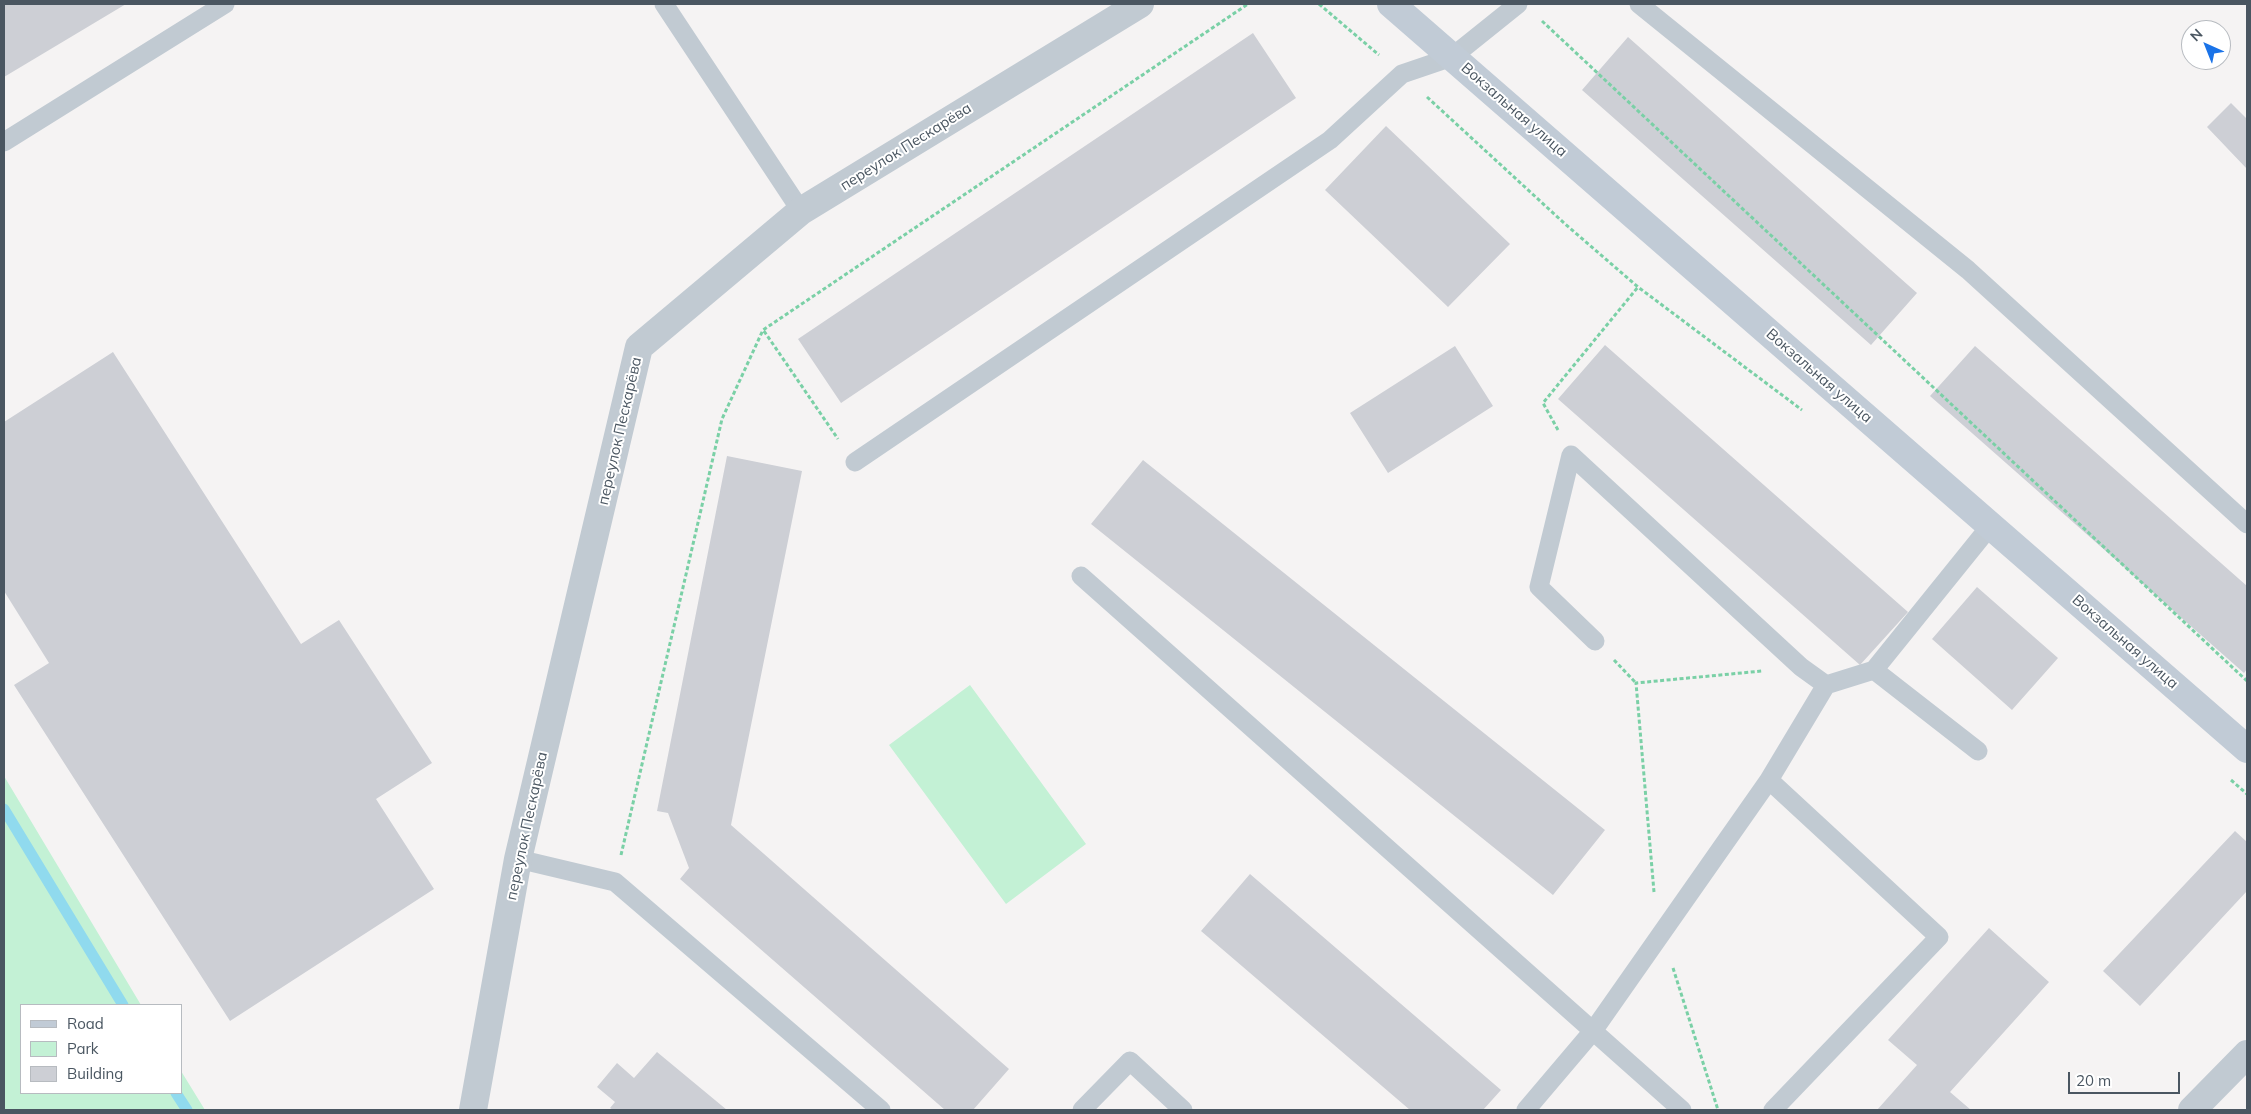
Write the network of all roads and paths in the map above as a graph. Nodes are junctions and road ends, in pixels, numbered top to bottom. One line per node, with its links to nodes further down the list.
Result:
1 (225, 4): 12 (lane)
2 (664, 4): 13 (lane)
3 (1140, 4): 13 (street, переулок Пескарёва)
4 (1248, 4): 15 (path)
5 (1319, 4): 11 (path)
6 (1390, 4): 10 (main road, Вокзальная улица)
7 (1518, 4): 10 (lane)
8 (1639, 4): 19 (lane)
9 (1537, 17): 25 (path)
10 (1452, 56): 11 (lane); 20 (main road, Вокзальная улица)
11 (1402, 74): 14 (path); 18 (lane)
12 (4, 142)
13 (801, 212): 32 (street, переулок Пескарёва)
14 (1638, 288): 16 (path); 17 (path)
15 (763, 330): 18 (path); 33 (path)
16 (1810, 416)
17 (1571, 455): 22 (lane); 23 (lane)
18 (855, 462)
19 (2247, 524)
20 (1991, 526): 24 (lane); 27 (main road, Вокзальная улица)
21 (1081, 576): 35 (lane)
22 (1595, 641)
23 (1801, 667): 26 (lane); 34 (path)
24 (1874, 670): 26 (lane); 28 (lane)
25 (2247, 681)
26 (1826, 685): 30 (lane)
27 (2247, 749)
28 (1978, 750)
29 (2225, 774): 31 (path)
30 (1769, 780): 34 (lane); 44 (lane)
31 (2247, 794)
32 (518, 859): 33 (lane); 37 (street, переулок Пескарёва)
33 (615, 882): 38 (lane)
34 (1662, 932): 35 (lane); 43 (path)
35 (1592, 1030): 41 (lane); 42 (lane)
36 (2247, 1054): 45 (street)
37 (473, 1110)
38 (880, 1110)
39 (1082, 1110): 40 (lane)
40 (1184, 1110)
41 (1526, 1110)
42 (1682, 1110)
43 (1718, 1110)
44 (1773, 1110)
45 (2192, 1110)

